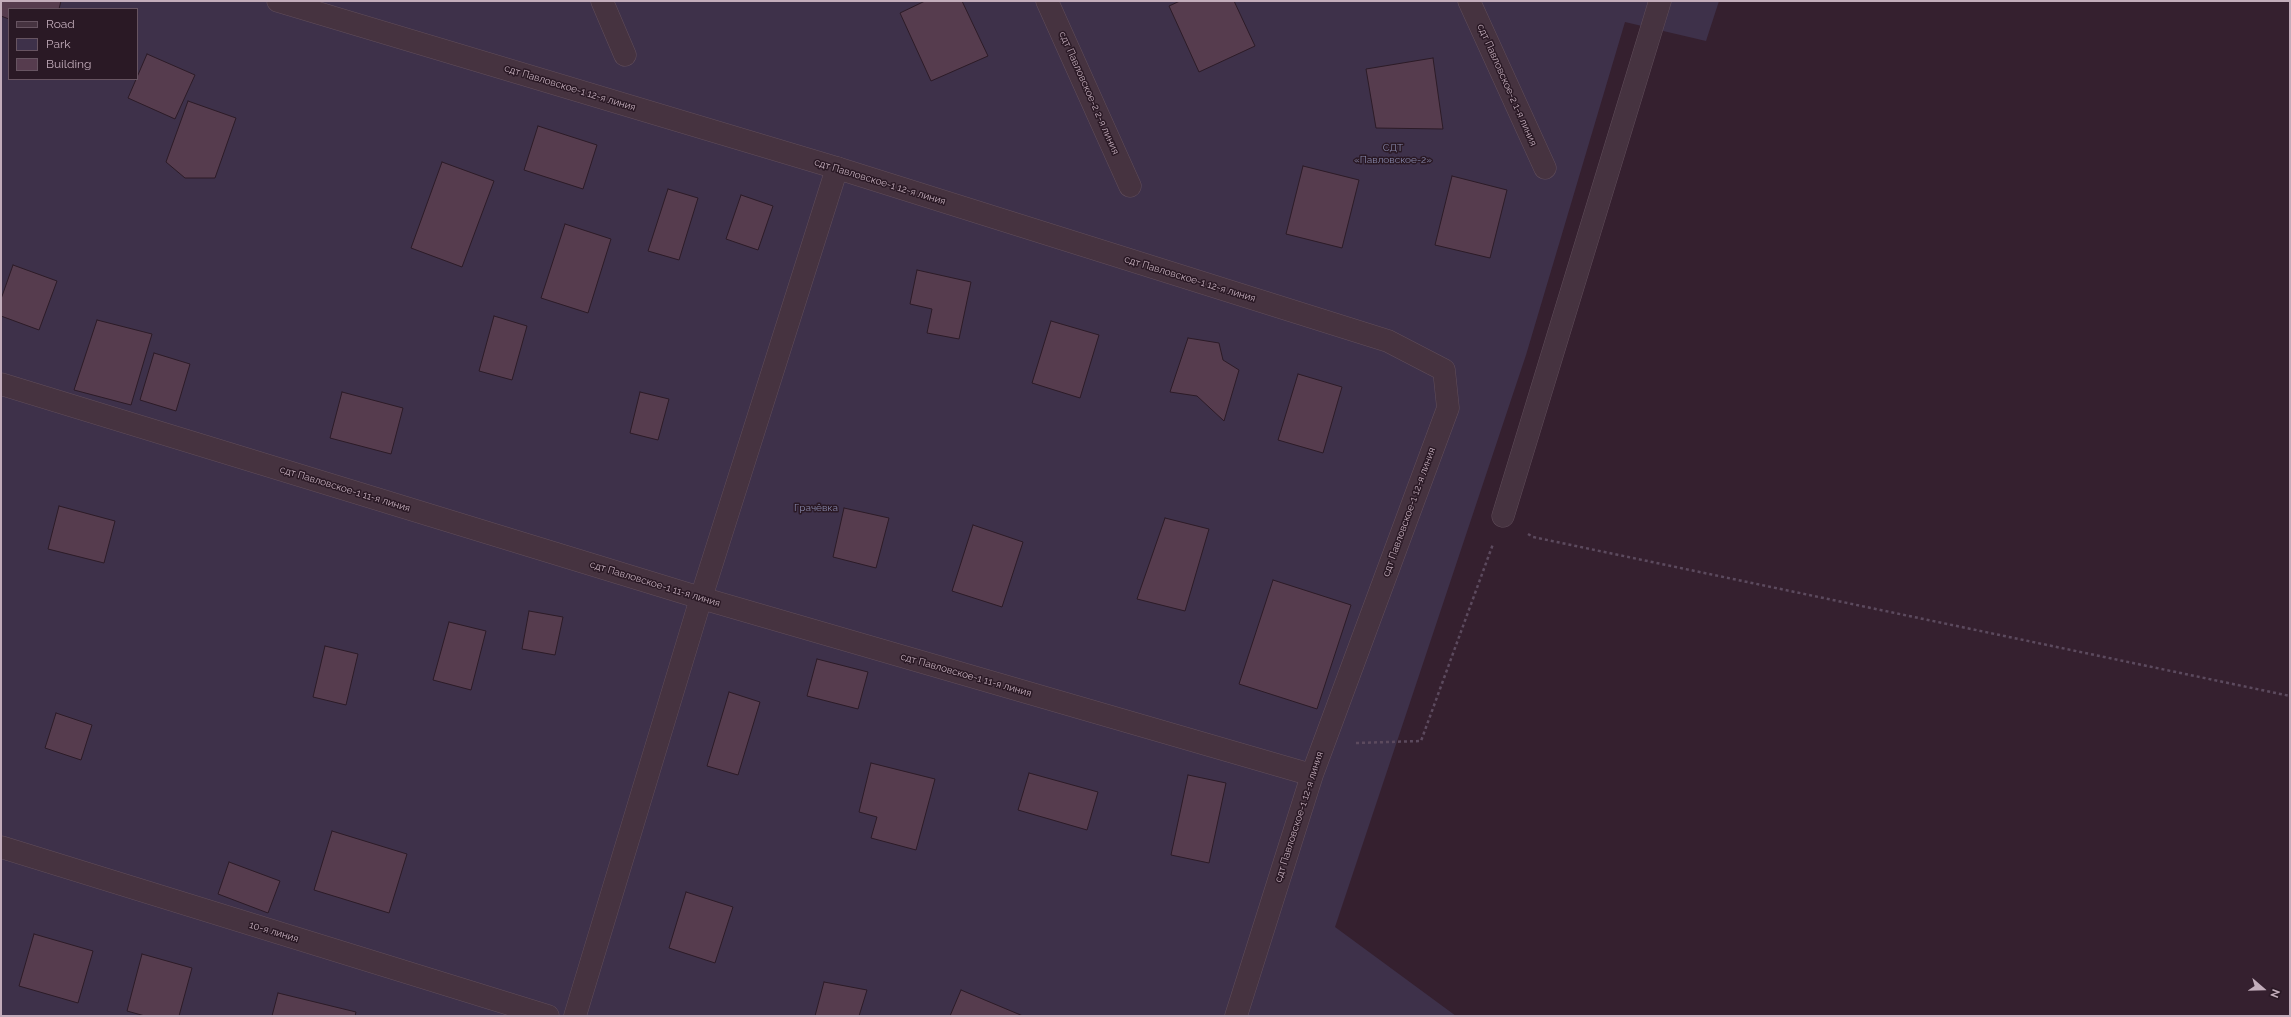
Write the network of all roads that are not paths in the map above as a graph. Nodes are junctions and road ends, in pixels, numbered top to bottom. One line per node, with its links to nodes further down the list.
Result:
1 (278, 1): 7 (street, сдт Павловское-1 12-я линия)
2 (602, 1): 6 (street)
3 (1048, 1): 9 (street, сдт Павловское-2 2-я линия)
4 (1469, 1): 8 (street, сдт Павловское-2 1-я линия)
5 (1660, 1): 11 (street)
6 (625, 55)
7 (837, 168): 12 (street); 13 (street, сдт Павловское-1 12-я линия)
8 (1545, 168)
9 (1130, 186)
10 (1, 384): 12 (street, сдт Павловское-1 11-я линия)
11 (1503, 516)
12 (701, 598): 13 (street, сдт Павловское-1 11-я линия); 16 (street)
13 (1312, 775): 17 (street, сдт Павловское-1 12-я линия)
14 (1, 848): 15 (street, 10-я линия)
15 (548, 1016)
16 (575, 1016)
17 (1236, 1016)

